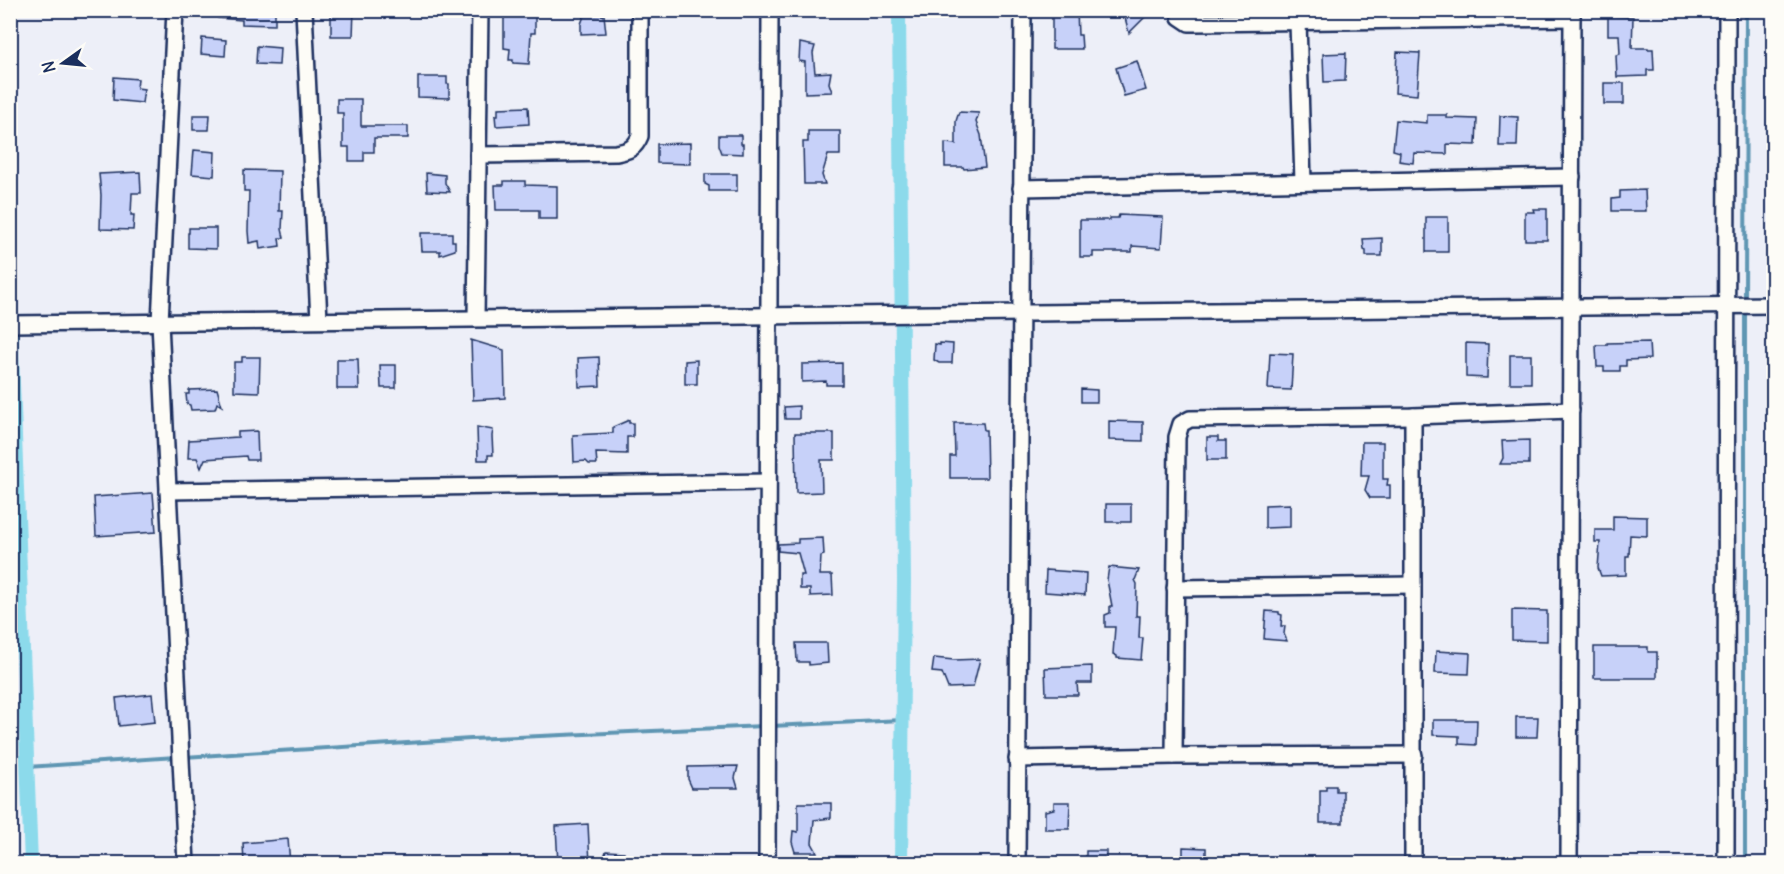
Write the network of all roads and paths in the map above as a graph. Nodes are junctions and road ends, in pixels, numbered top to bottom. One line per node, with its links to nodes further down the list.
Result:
1 (175, 10): 23 (street)
2 (304, 10): 22 (street)
3 (480, 10): 12 (street)
4 (640, 10): 12 (street)
5 (770, 10): 20 (street)
6 (1023, 10): 15 (street)
7 (1180, 10): 11 (street)
8 (1727, 10): 16 (street)
9 (1572, 14): 10 (street); 13 (street)
10 (1417, 15): 11 (street)
11 (1298, 22): 14 (street)
12 (478, 155): 21 (street)
13 (1572, 177): 14 (street); 18 (street)
14 (1303, 182): 15 (street)
15 (1021, 188): 19 (street)
16 (1727, 305): 17 (street); 18 (street); 39 (street)
17 (1773, 305)
18 (1571, 307): 19 (street); 25 (street)
19 (1020, 313): 20 (street); 33 (street)
20 (769, 317): 21 (street); 27 (street)
21 (476, 318): 22 (street)
22 (319, 320): 23 (street)
23 (160, 322): 24 (street); 28 (street)
24 (10, 324)
25 (1571, 410): 26 (street); 38 (street)
26 (1413, 416): 29 (street); 30 (street)
27 (768, 482): 28 (street); 35 (street)
28 (168, 491): 34 (street)
29 (1413, 585): 30 (street); 31 (street)
30 (1175, 588): 32 (street)
31 (1414, 755): 32 (street); 37 (street)
32 (1174, 756): 33 (street)
33 (1017, 759): 36 (street)
34 (186, 864)
35 (767, 864)
36 (1017, 864)
37 (1413, 864)
38 (1569, 864)
39 (1726, 864)

